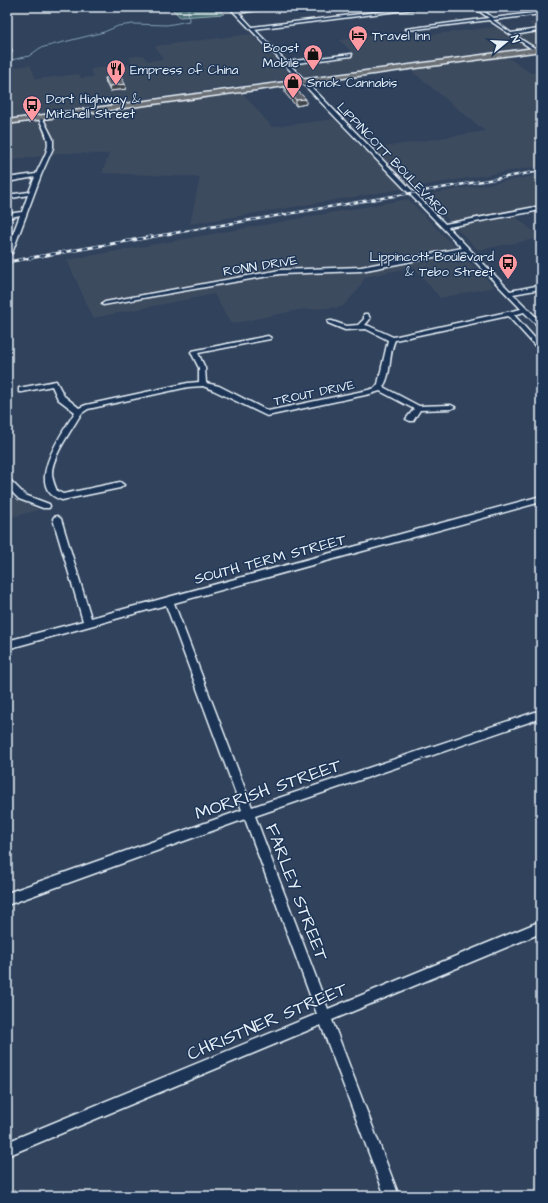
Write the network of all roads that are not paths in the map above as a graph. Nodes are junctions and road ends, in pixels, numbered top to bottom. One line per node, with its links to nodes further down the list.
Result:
1 (231, 7): 6 (street, LIPPINCOTT BOULEVARD)
2 (274, 7): 6 (street)
3 (377, 7): 7 (street)
4 (428, 7): 7 (street)
5 (475, 7): 9 (street)
6 (235, 12): 10 (street, LIPPINCOTT BOULEVARD)
7 (384, 12): 10 (street)
8 (541, 13): 9 (street)
9 (492, 19): 11 (street); 13 (street)
10 (251, 28): 17 (street, LIPPINCOTT BOULEVARD)
11 (408, 29)
12 (538, 30): 13 (street)
13 (511, 34): 14 (street)
14 (538, 50): 15 (street); 18 (main road)
15 (541, 54)
16 (351, 55): 17 (street)
17 (285, 63): 18 (street, LIPPINCOTT BOULEVARD)
18 (302, 81): 19 (main road); 28 (street, LIPPINCOTT BOULEVARD)
19 (40, 117): 20 (main road); 21 (street)
20 (7, 122)
21 (38, 175): 22 (street); 23 (street)
22 (7, 180)
23 (31, 193): 24 (street); 26 (street)
24 (7, 197)
25 (541, 208): 28 (street)
26 (25, 213): 27 (street); 29 (street)
27 (7, 216)
28 (443, 226): 31 (street, LIPPINCOTT BOULEVARD)
29 (16, 235): 30 (street); 32 (street)
30 (7, 236)
31 (466, 249): 34 (street, LIPPINCOTT BOULEVARD); 35 (street, RONN DRIVE)
32 (8, 254)
33 (541, 287): 34 (street)
34 (509, 293): 36 (street, LIPPINCOTT BOULEVARD)
35 (105, 304)
36 (526, 310): 37 (street); 41 (street, LIPPINCOTT BOULEVARD)
37 (509, 313): 43 (street); 44 (street)
38 (366, 315): 40 (street)
39 (330, 322): 40 (street)
40 (364, 326): 43 (street)
41 (541, 326)
42 (268, 338): 45 (street)
43 (392, 338): 46 (street)
44 (541, 348)
45 (203, 384): 46 (street, TROUT DRIVE); 50 (street, TROUT DRIVE)
46 (380, 388): 49 (street)
47 (22, 390): 50 (street)
48 (451, 407): 49 (street)
49 (418, 408): 51 (street)
50 (79, 410): 53 (street)
51 (410, 419)
52 (7, 482): 55 (street)
53 (120, 485)
54 (541, 499): 57 (street, SOUTH TERM STREET)
55 (46, 506)
56 (57, 519): 58 (street)
57 (170, 601): 58 (street, SOUTH TERM STREET); 61 (street, FARLEY STREET)
58 (88, 623): 59 (street, SOUTH TERM STREET)
59 (7, 645)
60 (541, 714): 61 (street, MORRISH STREET)
61 (248, 813): 62 (street, MORRISH STREET); 64 (street, FARLEY STREET)
62 (7, 899)
63 (541, 927): 64 (street, CHRISTNER STREET)
64 (325, 1016): 65 (street, CHRISTNER STREET); 66 (street, FARLEY STREET)
65 (7, 1149)
66 (392, 1196)

